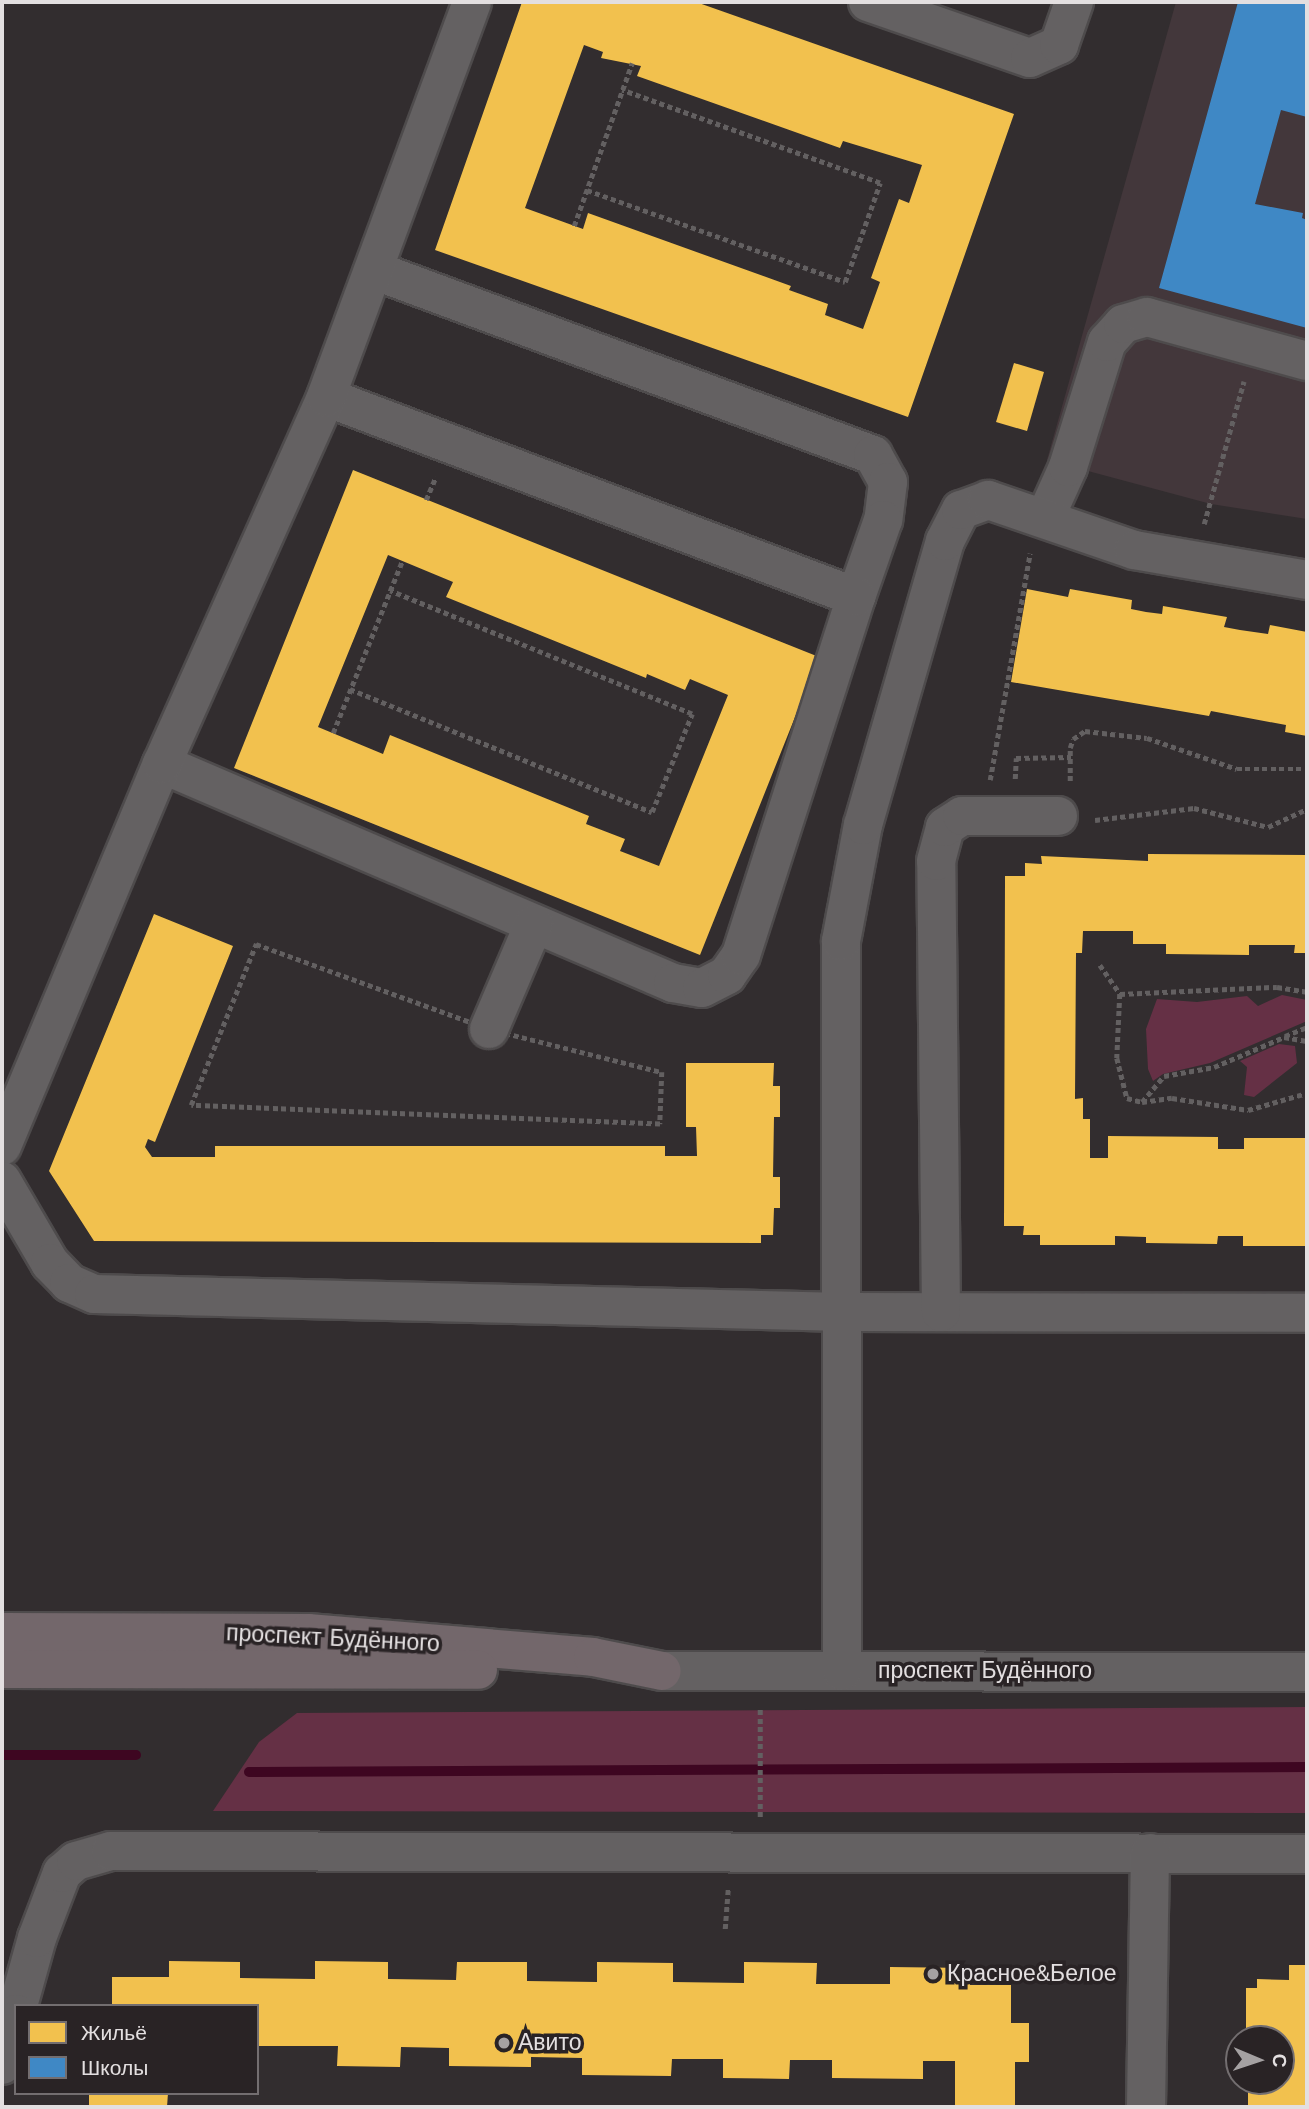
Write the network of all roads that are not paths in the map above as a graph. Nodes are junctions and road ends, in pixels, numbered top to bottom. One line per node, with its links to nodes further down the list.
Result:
1 (472, 2): 4 (street)
2 (868, 2): 3 (street)
3 (1074, 2)
4 (376, 271): 6 (street); 9 (street)
5 (1307, 361): 7 (street)
6 (326, 397): 9 (street); 10 (street)
7 (1045, 519): 8 (street); 16 (street)
8 (1307, 580)
9 (856, 597): 12 (street)
10 (162, 764): 12 (street); 14 (street)
11 (1058, 816): 17 (street)
12 (534, 924): 13 (street)
13 (489, 1029)
14 (2, 1146)
15 (2, 1181): 16 (street)
16 (845, 1312): 17 (street); 22 (street)
17 (940, 1312): 18 (street)
18 (1307, 1313)
19 (2, 1632): 21 (main road, проспект Будённого)
20 (2, 1669): 21 (main road, проспект Будённого)
21 (662, 1671): 22 (street, проспект Будённого)
22 (842, 1671): 23 (street, проспект Будённого)
23 (1307, 1672)
24 (1150, 1853): 25 (street); 26 (street); 29 (street)
25 (1307, 1854)
26 (19, 2004)
27 (14, 2021): 28 (street)
28 (2, 2065)
29 (1146, 2107)

